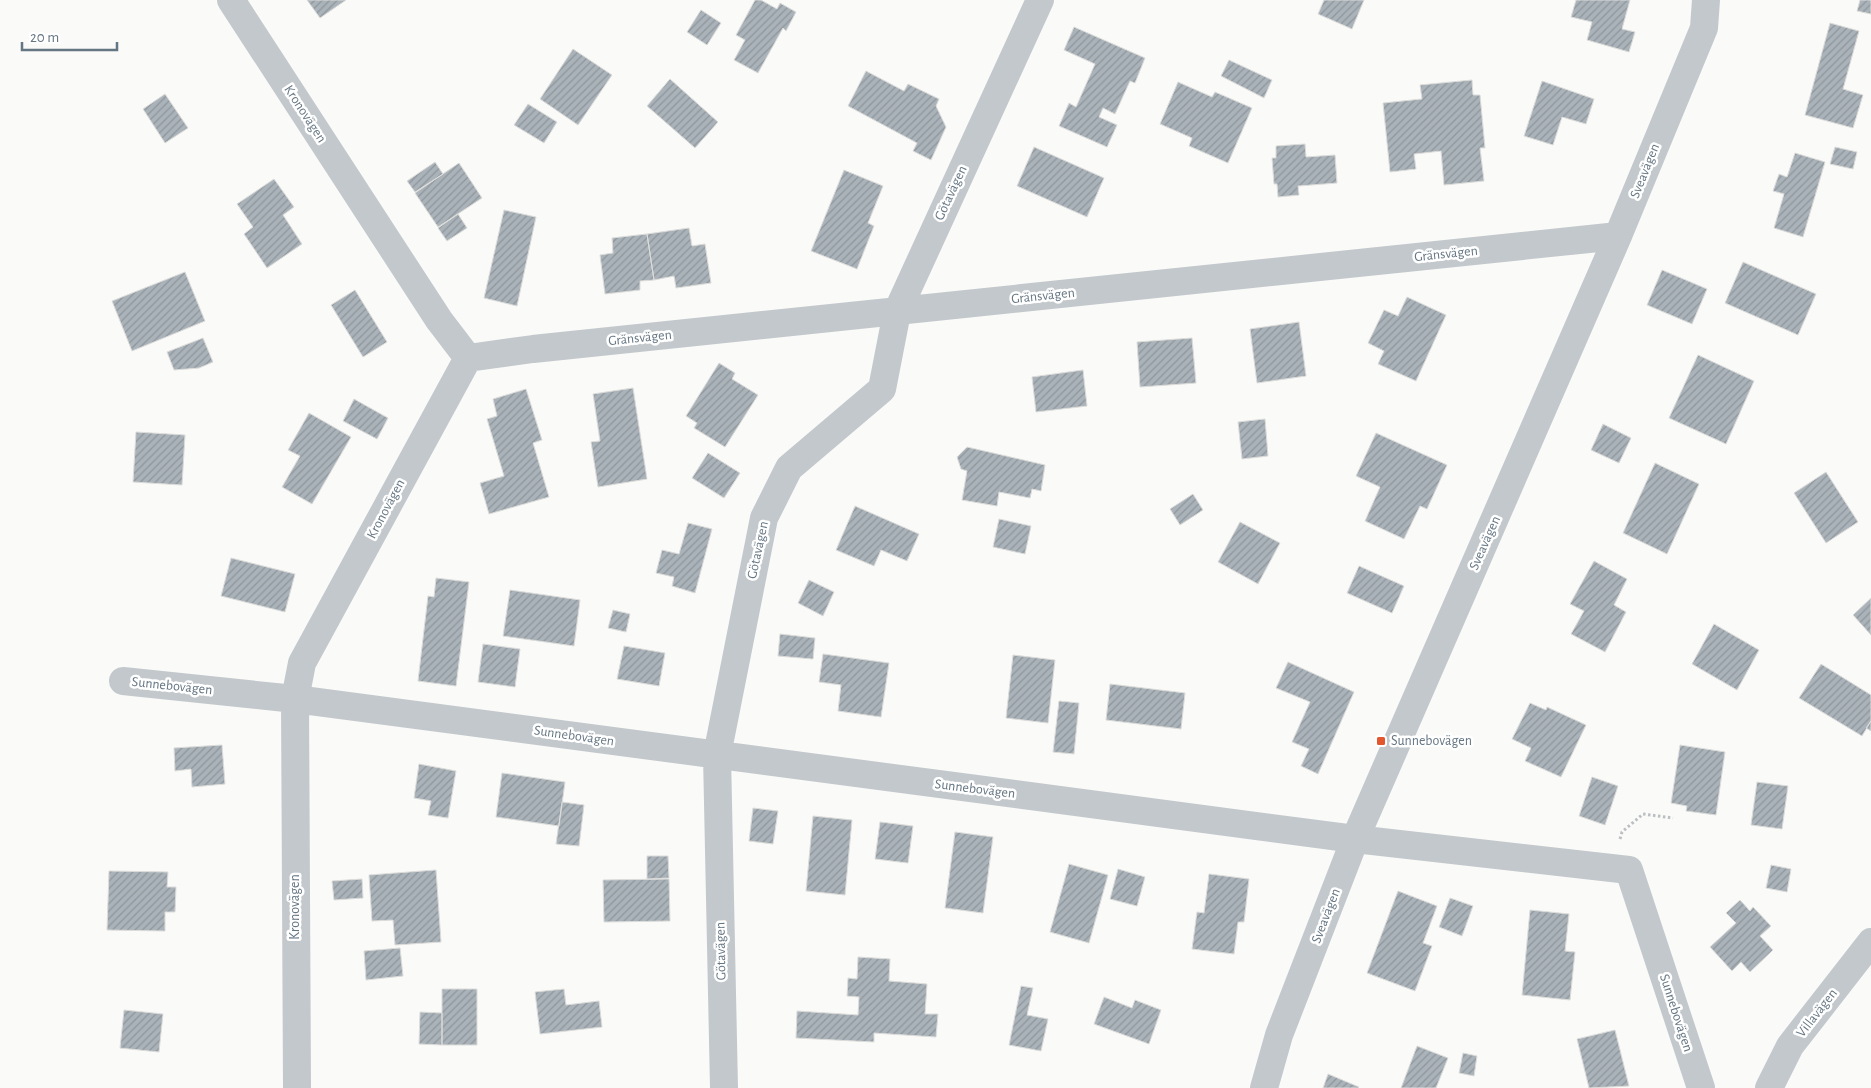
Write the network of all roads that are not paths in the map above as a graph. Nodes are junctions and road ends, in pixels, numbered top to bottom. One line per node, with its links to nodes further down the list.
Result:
1 (231, 0): 6 (street, Kronovägen)
2 (1040, 0): 5 (street, Götavägen)
3 (1706, 0): 4 (street, Sveavägen)
4 (1618, 236): 5 (street, Gränsvägen); 10 (street, Sveavägen)
5 (897, 312): 6 (street, Gränsvägen); 9 (street, Götavägen)
6 (468, 358): 8 (street, Kronovägen)
7 (123, 681): 8 (street, Sunnebovägen)
8 (295, 699): 9 (street, Sunnebovägen); 12 (street, Kronovägen)
9 (717, 755): 10 (street, Sunnebovägen); 13 (street, Götavägen)
10 (1356, 839): 14 (street, Sveavägen); 15 (street, Sunnebovägen)
11 (1871, 942): 16 (street, Villavägen)
12 (297, 1088)
13 (724, 1088)
14 (1264, 1088)
15 (1701, 1088)
16 (1769, 1088)

